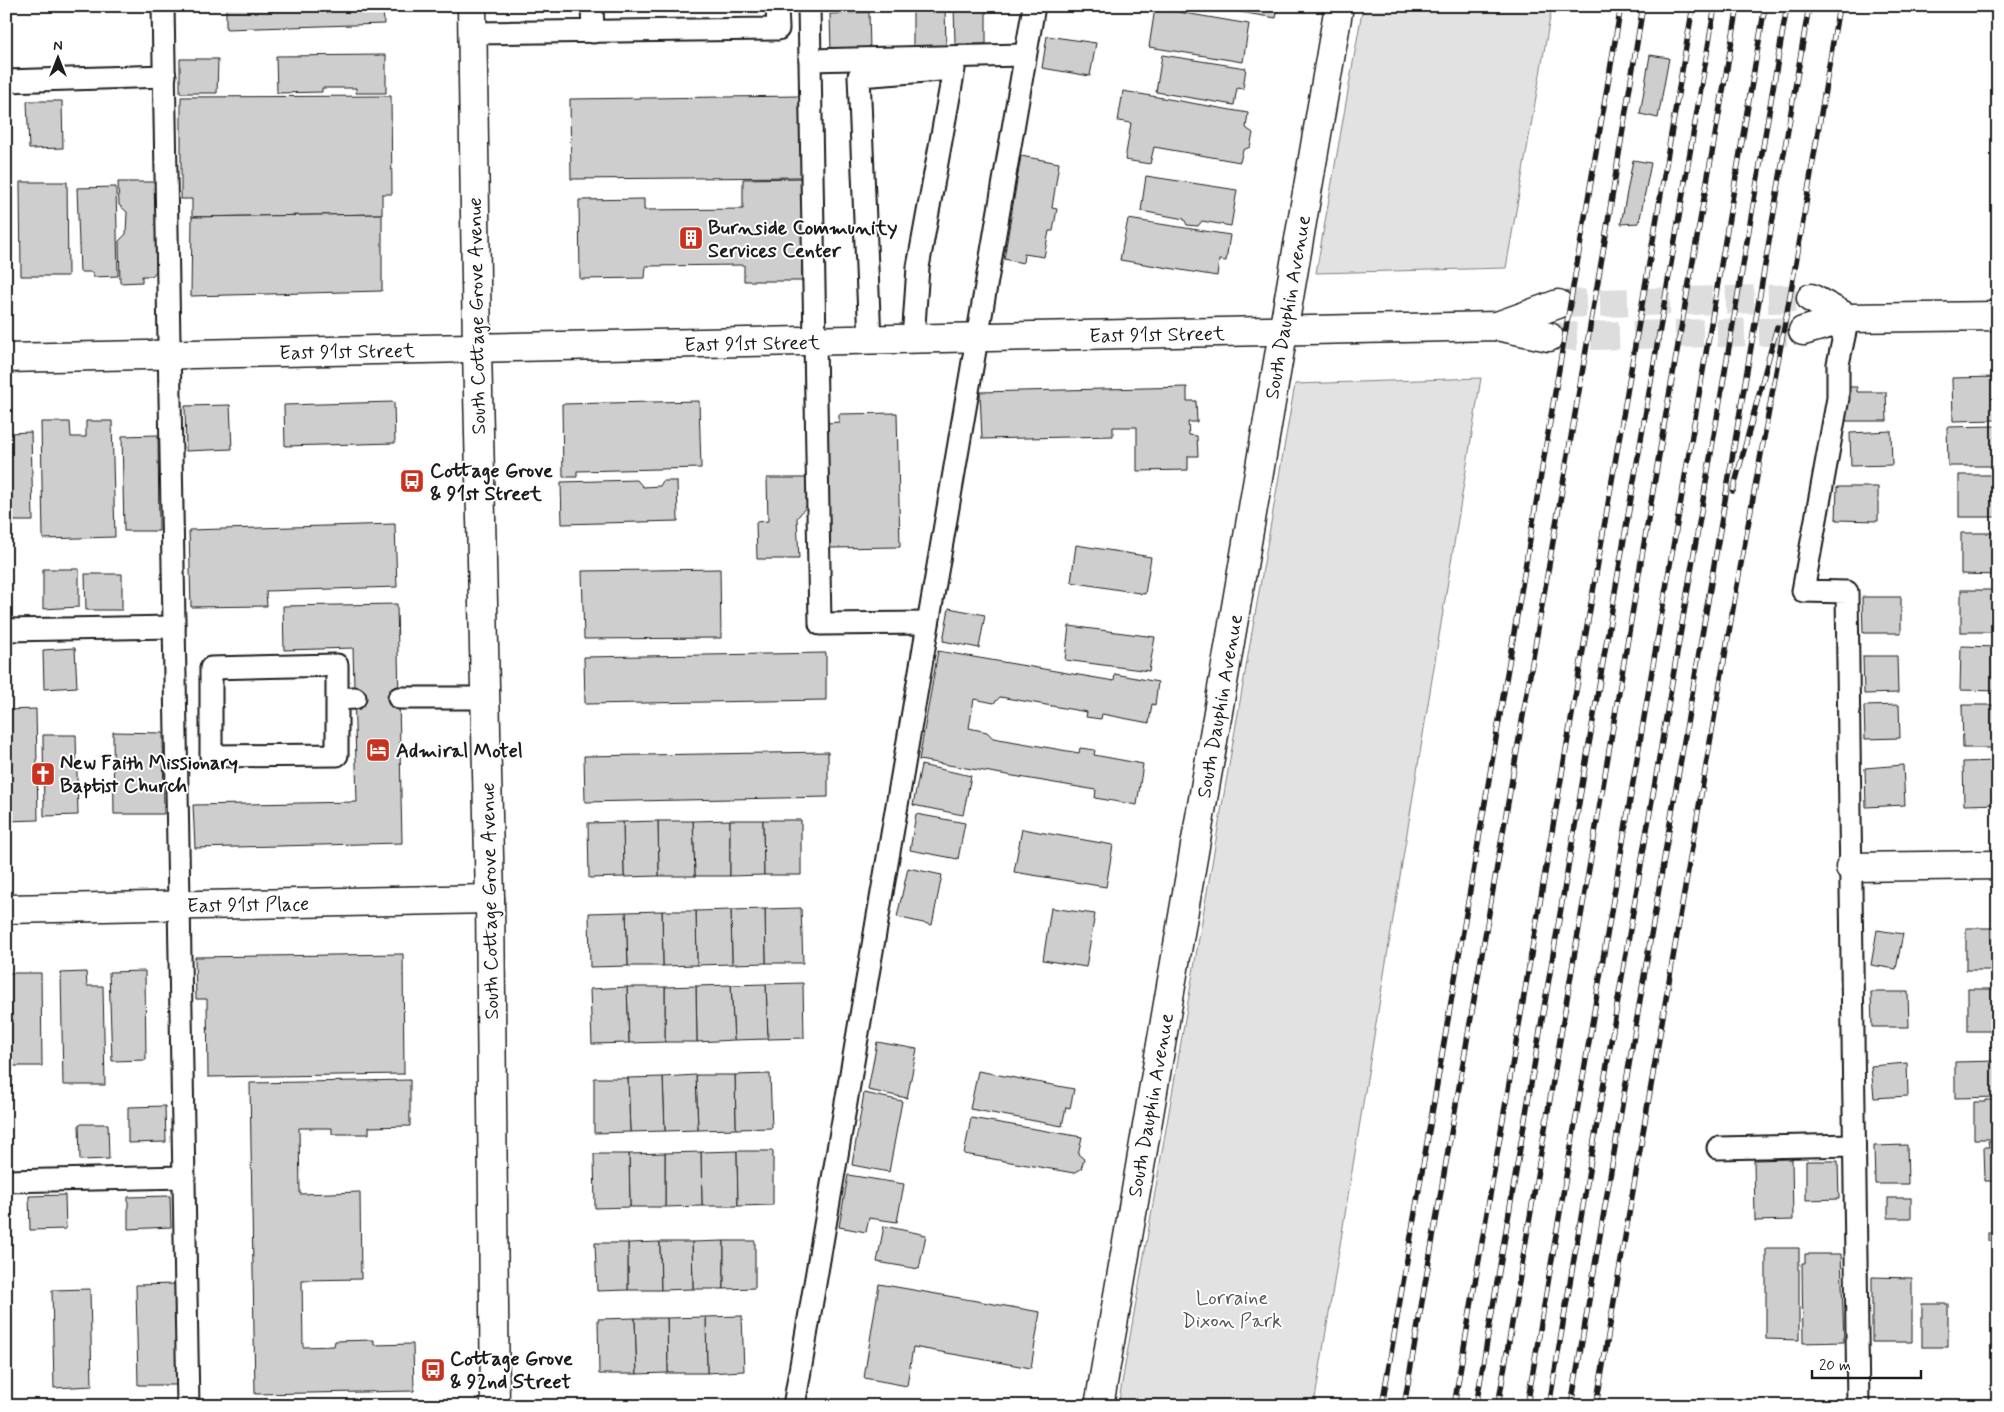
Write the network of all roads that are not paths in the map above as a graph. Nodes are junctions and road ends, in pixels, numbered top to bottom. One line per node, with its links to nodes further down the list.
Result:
1 (163, 6): 12 (lane)
2 (472, 6): 9 (street, South Cottage Grove Avenue)
3 (592, 6): 8 (lane)
4 (777, 6): 8 (lane)
5 (809, 6): 11 (lane)
6 (1034, 6): 10 (lane)
7 (1339, 6): 20 (street, South Dauphin Avenue)
8 (593, 32): 9 (lane)
9 (472, 33): 26 (street, South Cottage Grove Avenue)
10 (1026, 54): 11 (lane); 22 (lane)
11 (810, 60): 25 (lane)
12 (164, 76): 13 (lane); 27 (lane)
13 (6, 81)
14 (1811, 298): 17 (street)
15 (1558, 304): 18 (street, East 91st Street)
16 (1998, 316): 17 (street)
17 (1848, 318): 19 (street); 36 (lane)
18 (1497, 326): 20 (street, East 91st Street); 21 (street, East 91st Street)
19 (1803, 331)
20 (1283, 332): 22 (street, East 91st Street); 47 (street, South Dauphin Avenue)
21 (1549, 337)
22 (977, 338): 24 (street, East 91st Street); 29 (lane)
23 (870, 340): 24 (street, East 91st Street); 24 (lane); 25 (street, East 91st Street)
24 (913, 340)
25 (815, 342): 26 (street, East 91st Street); 29 (lane)
26 (477, 349): 27 (street, East 91st Street); 33 (street, South Cottage Grove Avenue)
27 (170, 355): 28 (street, East 91st Street); 30 (lane)
28 (6, 358)
29 (928, 622): 46 (lane)
30 (174, 627): 31 (lane); 38 (lane)
31 (6, 630)
32 (399, 698): 33 (lane)
33 (485, 698): 37 (street, South Cottage Grove Avenue)
34 (346, 699): 34 (lane)
35 (1998, 865): 36 (street)
36 (1850, 867): 40 (lane)
37 (490, 899): 38 (street, East 91st Place); 45 (street, South Cottage Grove Avenue)
38 (179, 905): 39 (street, East 91st Place); 42 (lane)
39 (6, 909)
40 (1854, 1145): 41 (lane); 48 (lane)
41 (1718, 1148)
42 (184, 1177): 43 (lane); 44 (lane)
43 (6, 1181)
44 (188, 1406)
45 (495, 1406)
46 (794, 1406)
47 (1099, 1406)
48 (1858, 1406)

